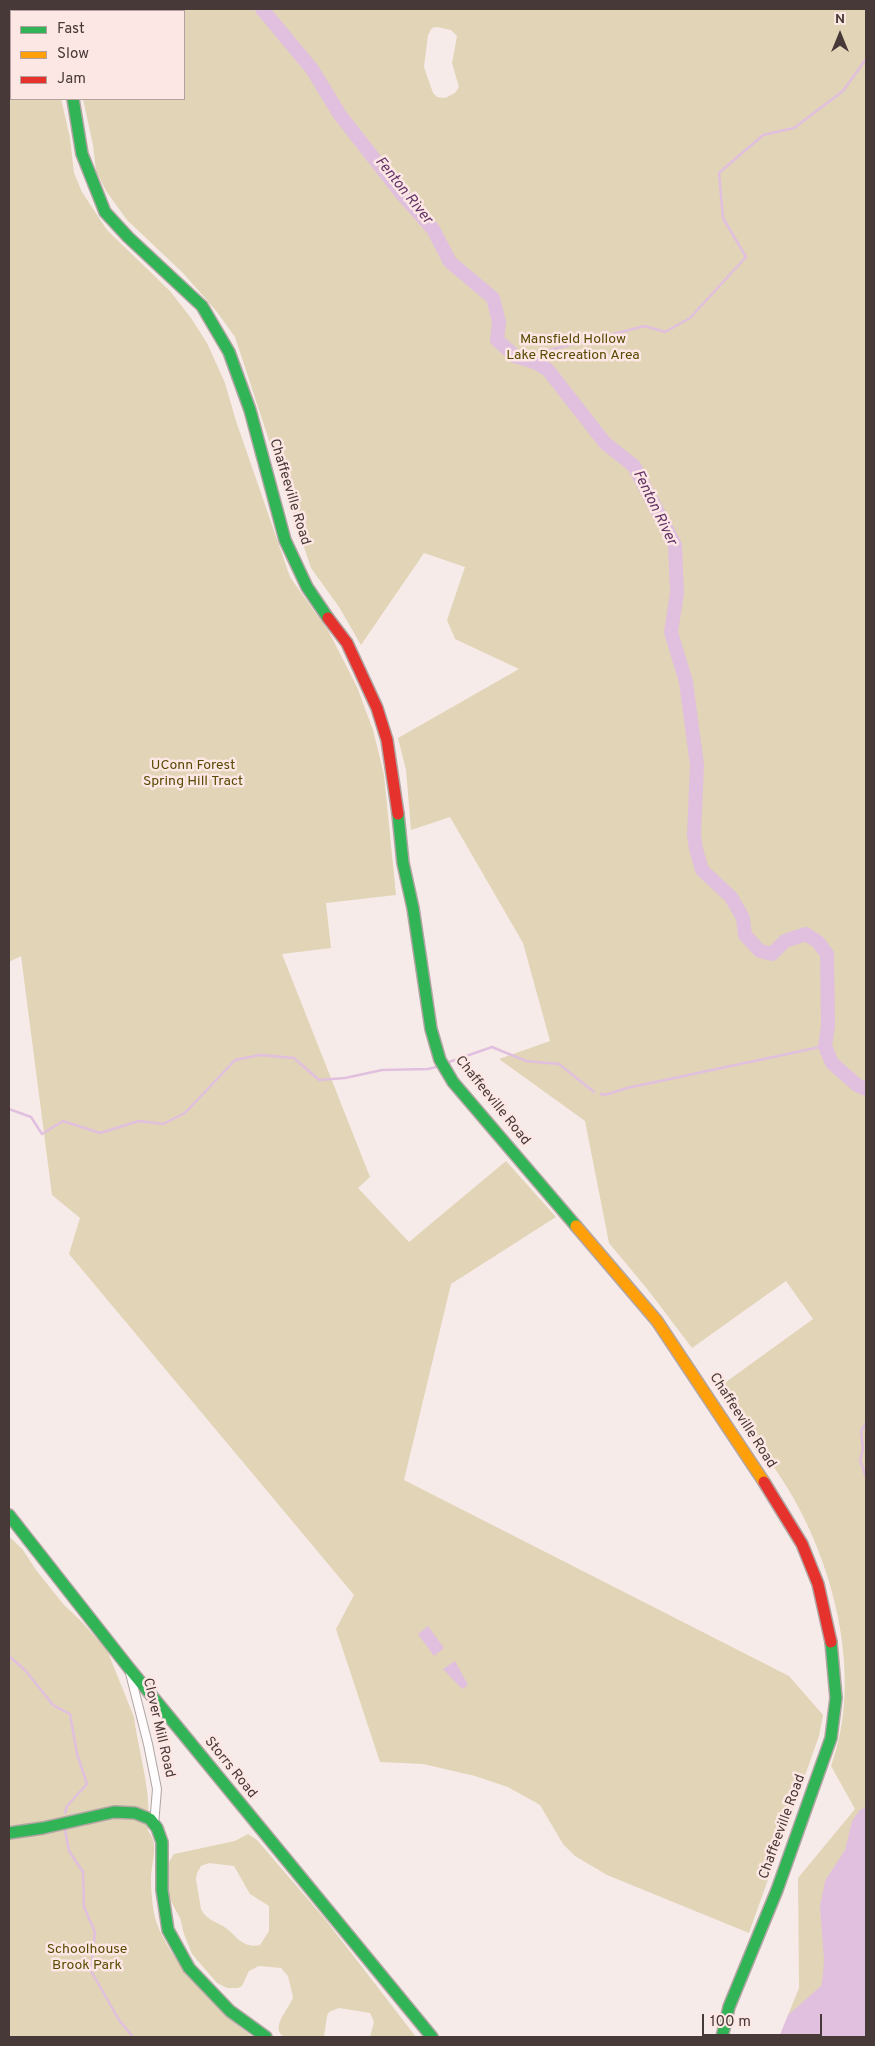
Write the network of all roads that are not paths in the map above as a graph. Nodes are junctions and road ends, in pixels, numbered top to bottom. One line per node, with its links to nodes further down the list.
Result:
1 (73, 100): 8 (street, Chaffeeville Road)
2 (9, 1515): 3 (street, Storrs Road)
3 (129, 1668): 4 (street, Clover Mill Road); 7 (street, Storrs Road)
4 (154, 1825): 5 (street); 6 (street, Clover Mill Road)
5 (9, 1833)
6 (266, 2037)
7 (432, 2037)
8 (722, 2037)

